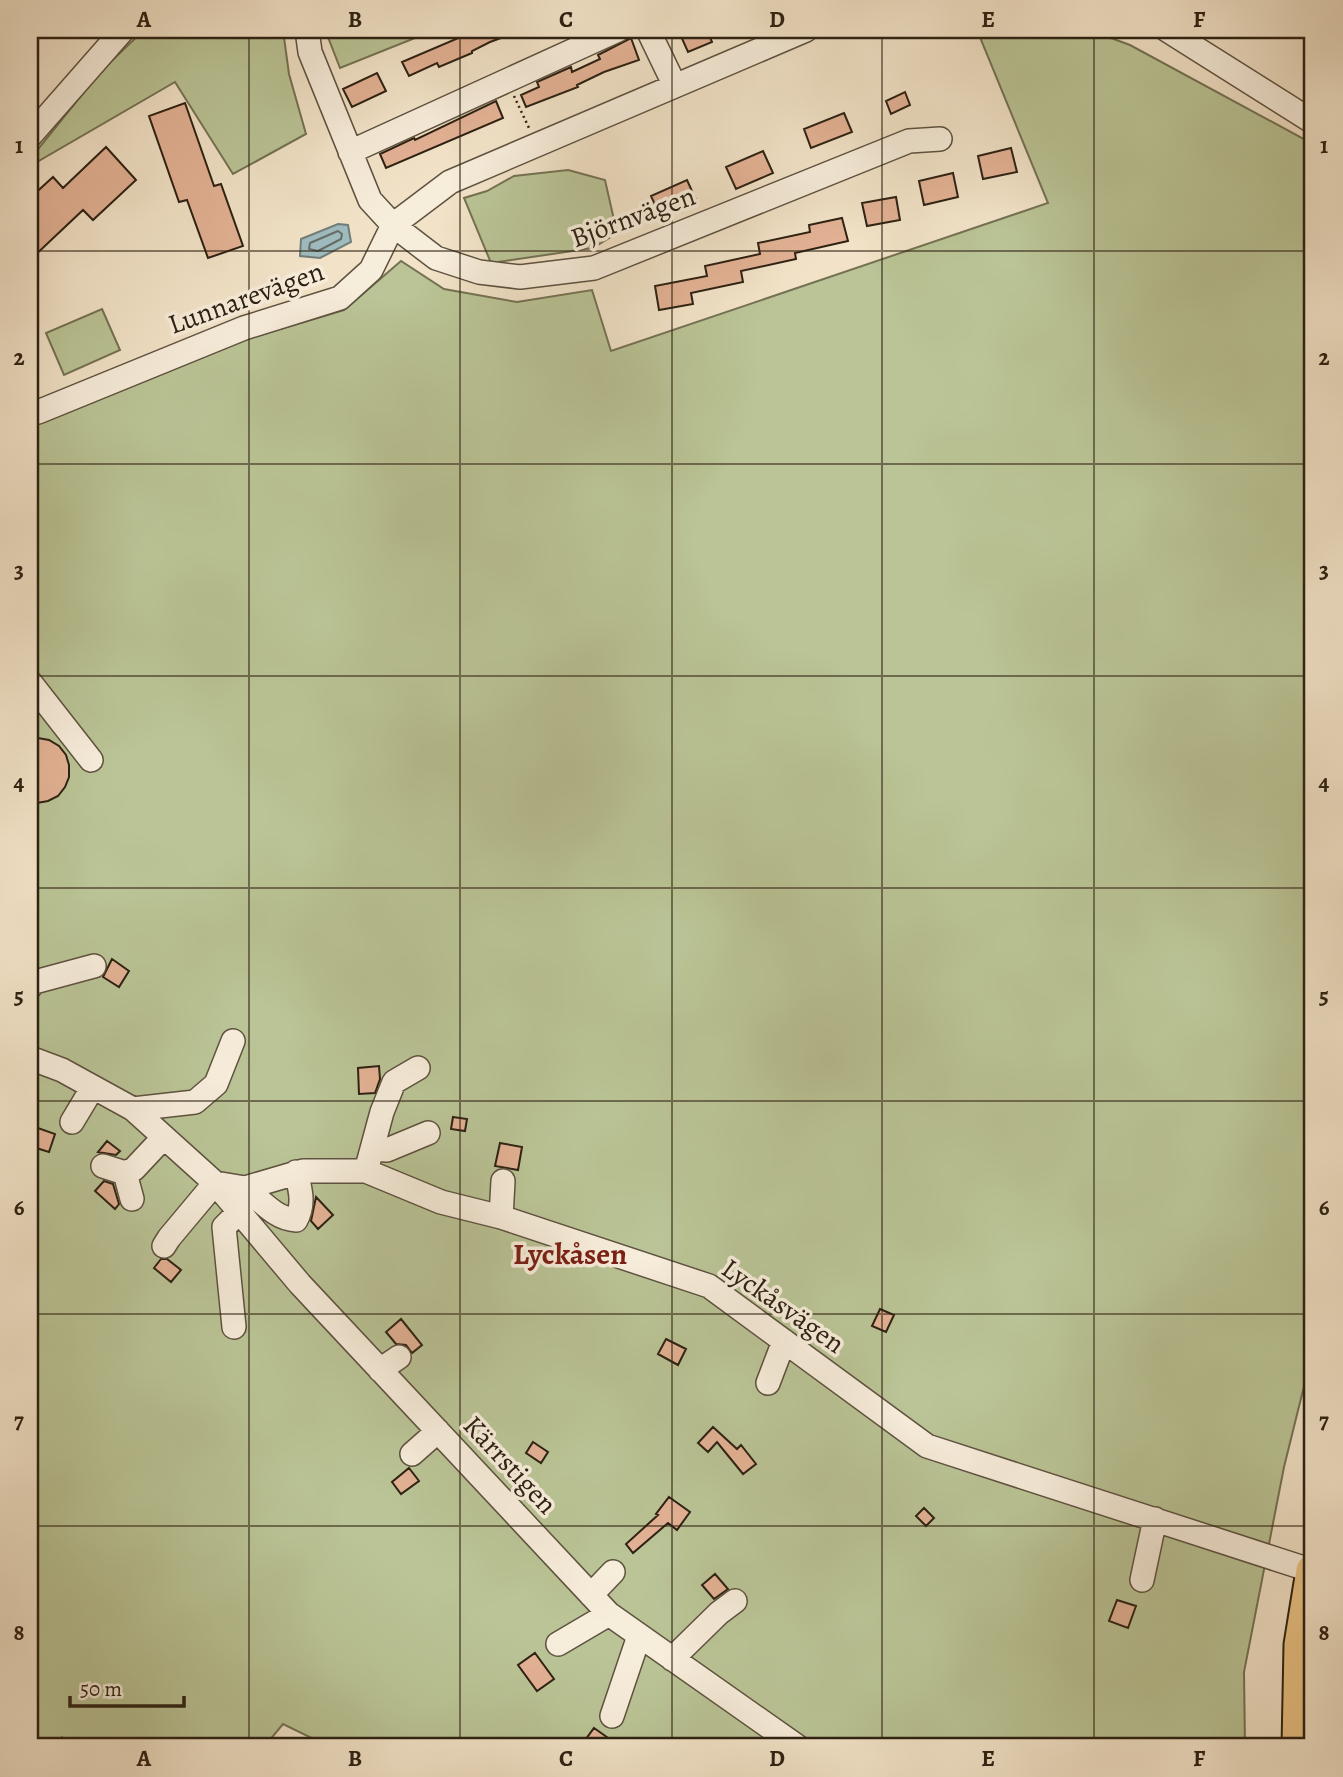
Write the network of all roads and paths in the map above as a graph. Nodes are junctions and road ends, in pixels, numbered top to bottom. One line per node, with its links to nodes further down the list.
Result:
1 (123, 30): 10 (street)
2 (307, 30): 13 (street, Björnvägen)
3 (618, 30): 7 (street)
4 (648, 30): 8 (street)
5 (806, 30): 8 (street, Lunnarevägen)
6 (1167, 30): 9 (street)
7 (506, 80): 12 (path); 13 (street)
8 (675, 86): 12 (street, Lunnarevägen)
9 (1313, 121)
10 (30, 136)
11 (940, 139): 14 (street, Björnvägen)
12 (537, 144): 14 (street, Lunnarevägen)
13 (350, 152): 14 (street, Björnvägen)
14 (393, 225): 15 (street, Lunnarevägen)
15 (30, 414)
16 (30, 682): 17 (street)
17 (91, 760)
18 (94, 966): 19 (street)
19 (30, 987)
20 (233, 1041): 24 (street)
21 (30, 1058): 23 (street)
22 (418, 1068): 28 (street)
23 (93, 1087): 24 (street); 25 (street)
24 (133, 1109): 27 (street)
25 (72, 1122)
26 (428, 1133): 28 (street)
27 (164, 1137): 32 (street); 34 (street)
28 (373, 1149): 30 (street)
29 (103, 1166): 32 (street)
30 (366, 1171): 31 (street, Lyckåsvägen); 38 (street, Lyckåsvägen)
31 (296, 1172): 35 (street, Lyckåsvägen); 35 (street)
32 (125, 1173): 36 (street)
33 (502, 1181): 38 (street)
34 (215, 1183): 35 (street, Lyckåsvägen); 37 (street, Kärrstigen); 39 (street)
35 (245, 1188)
36 (132, 1199)
37 (239, 1212): 40 (street); 43 (street, Kärrstigen)
38 (501, 1217): 41 (street, Lyckåsvägen)
39 (164, 1246)
40 (234, 1327)
41 (784, 1341): 42 (street); 45 (street, Lyckåsvägen)
42 (768, 1383)
43 (438, 1431): 44 (street); 49 (street, Kärrstigen)
44 (412, 1454)
45 (1155, 1519): 46 (street, Lyckåsvägen); 48 (street)
46 (1313, 1571): 57 (highway)
47 (613, 1572): 49 (street)
48 (1142, 1580)
49 (591, 1595): 51 (street, Kärrstigen)
50 (735, 1601): 54 (street)
51 (608, 1614): 52 (street, Kärrstigen); 53 (street)
52 (639, 1636): 54 (street, Kärrstigen); 55 (street)
53 (558, 1644)
54 (671, 1659): 56 (street, Kärrstigen)
55 (612, 1716)
56 (797, 1747)
57 (1299, 1747)

